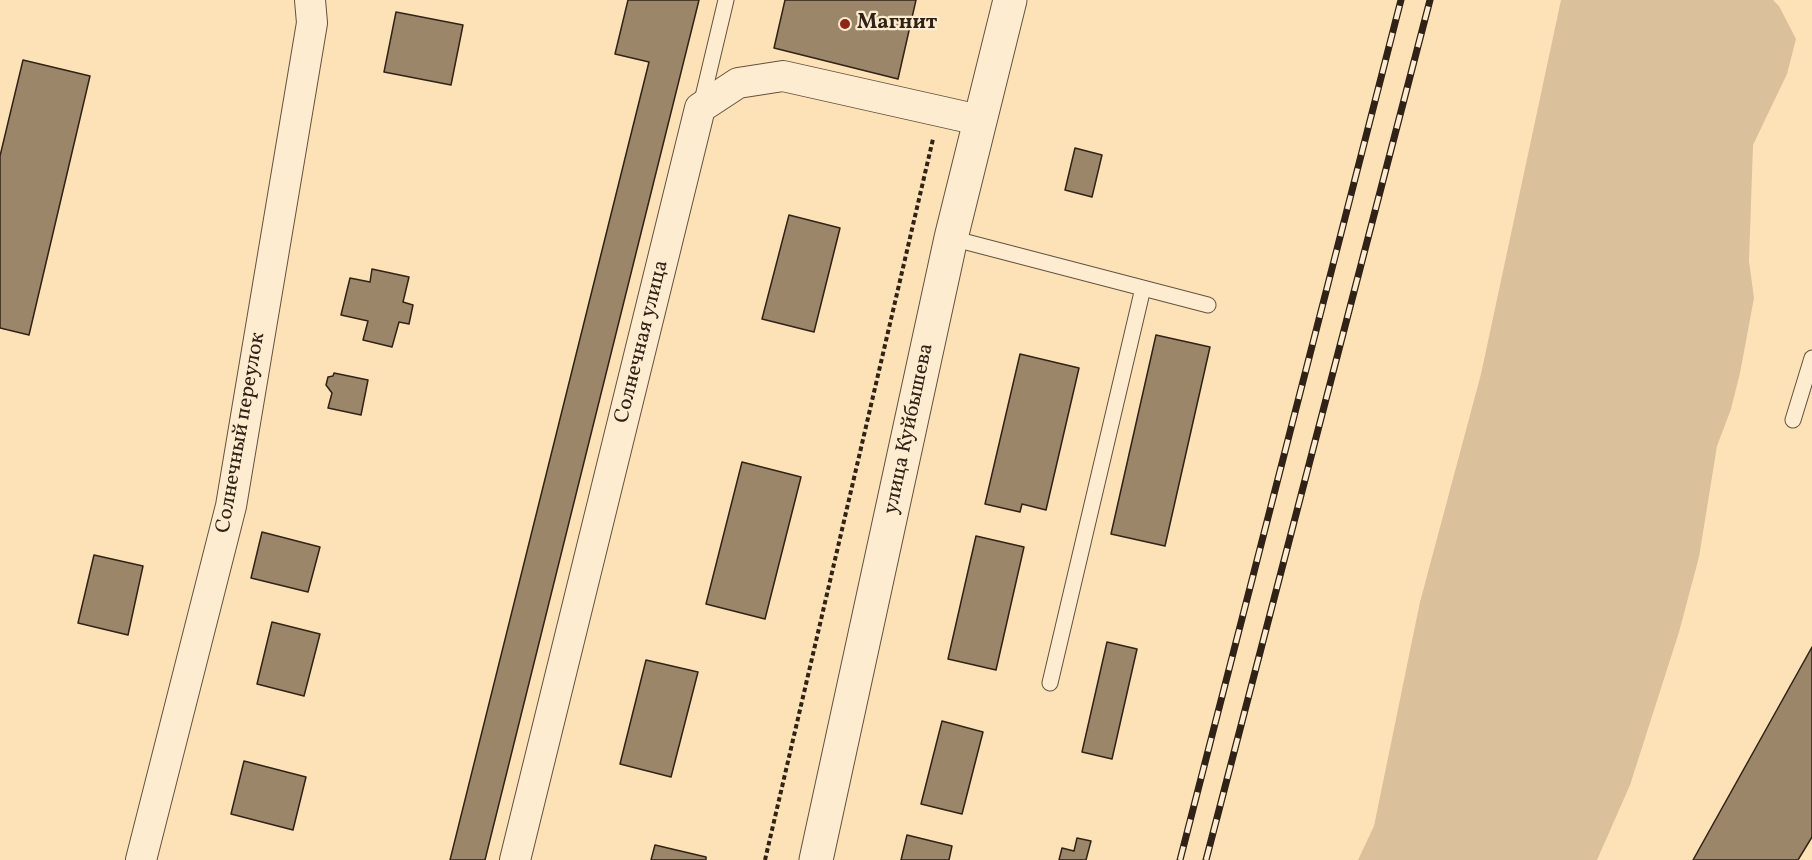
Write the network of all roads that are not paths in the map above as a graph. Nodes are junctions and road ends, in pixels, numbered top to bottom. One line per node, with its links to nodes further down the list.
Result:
1 (310, 0): 12 (street, Солнечный переулок)
2 (726, 0): 4 (lane)
3 (1010, 0): 5 (street, улица Куйбышева)
4 (700, 108): 5 (street); 13 (street, Солнечная улица)
5 (979, 120): 6 (street, улица Куйбышева)
6 (951, 238): 7 (lane); 14 (street, улица Куйбышева)
7 (1143, 288): 8 (lane); 11 (lane)
8 (1208, 305)
9 (1812, 358): 10 (lane)
10 (1793, 420)
11 (1050, 683)
12 (141, 860)
13 (515, 860)
14 (816, 860)

